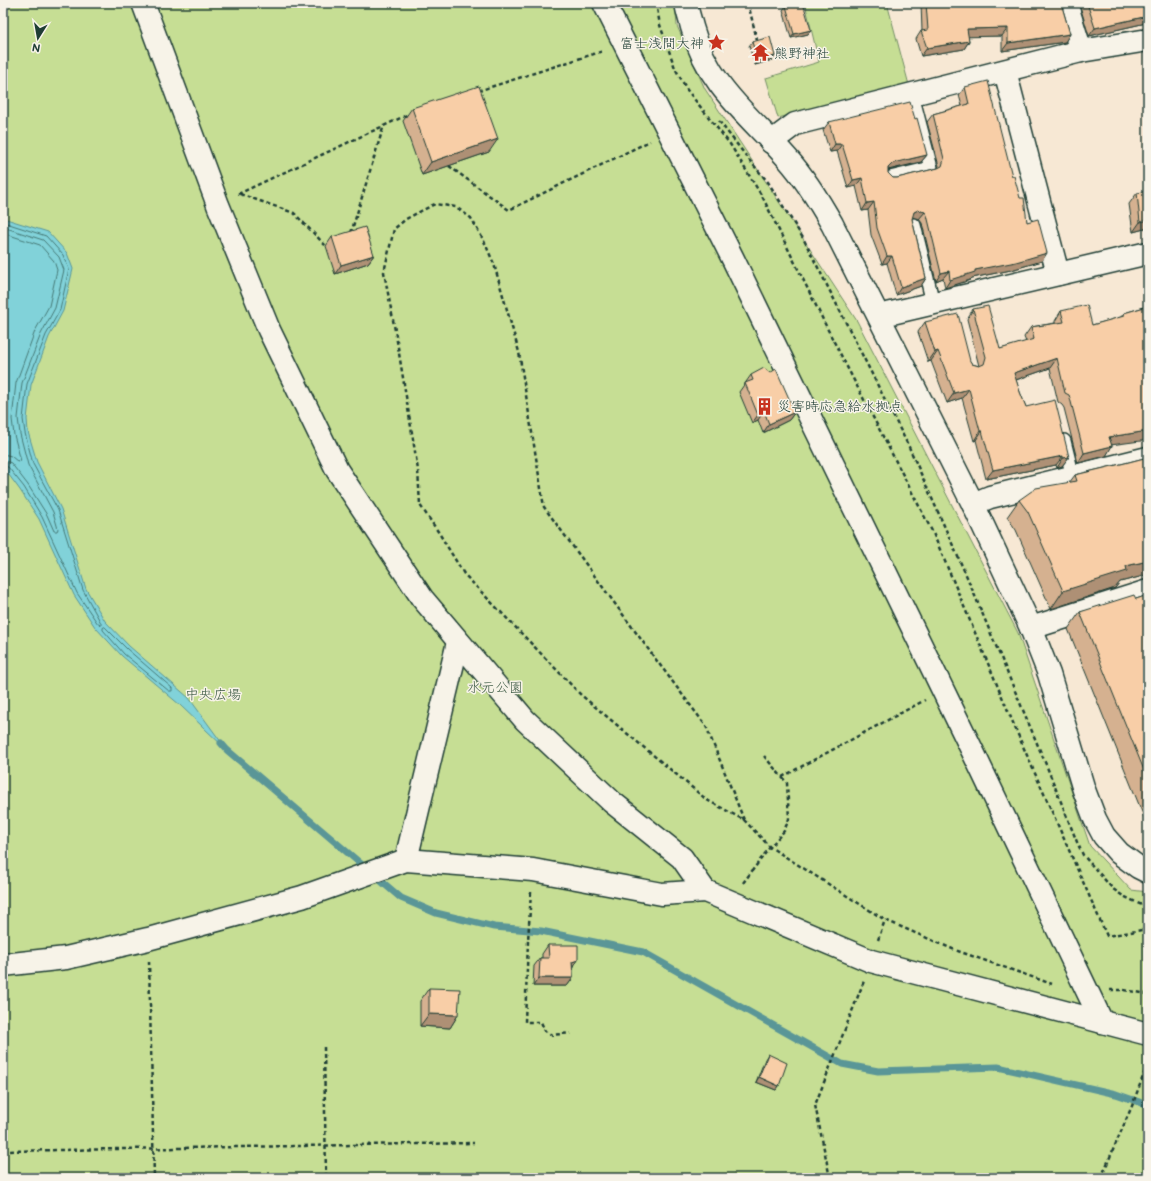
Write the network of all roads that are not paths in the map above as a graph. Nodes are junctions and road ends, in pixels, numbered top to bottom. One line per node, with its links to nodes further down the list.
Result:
1 (143, 3): 22 (street)
2 (604, 3): 27 (street)
3 (686, 3): 9 (street)
4 (1066, 3): 6 (street)
5 (1148, 40): 6 (street)
6 (1081, 51): 7 (street)
7 (1005, 71): 8 (street); 13 (street)
8 (912, 95): 9 (street); 10 (lane)
9 (771, 142): 15 (street)
10 (890, 178)
11 (914, 225): 14 (lane)
12 (1148, 253): 13 (street)
13 (1058, 274): 14 (street)
14 (948, 305): 15 (street)
15 (879, 316): 19 (street)
16 (1062, 432): 18 (lane)
17 (1148, 458): 18 (street)
18 (1073, 477): 19 (street)
19 (973, 504): 21 (street)
20 (1148, 591): 21 (street)
21 (1031, 628): 24 (street)
22 (458, 642): 23 (street); 25 (street)
23 (406, 860): 25 (street); 26 (street)
24 (1148, 872)
25 (705, 891): 27 (street)
26 (3, 965)
27 (1102, 1022): 28 (street)
28 (1148, 1034)

